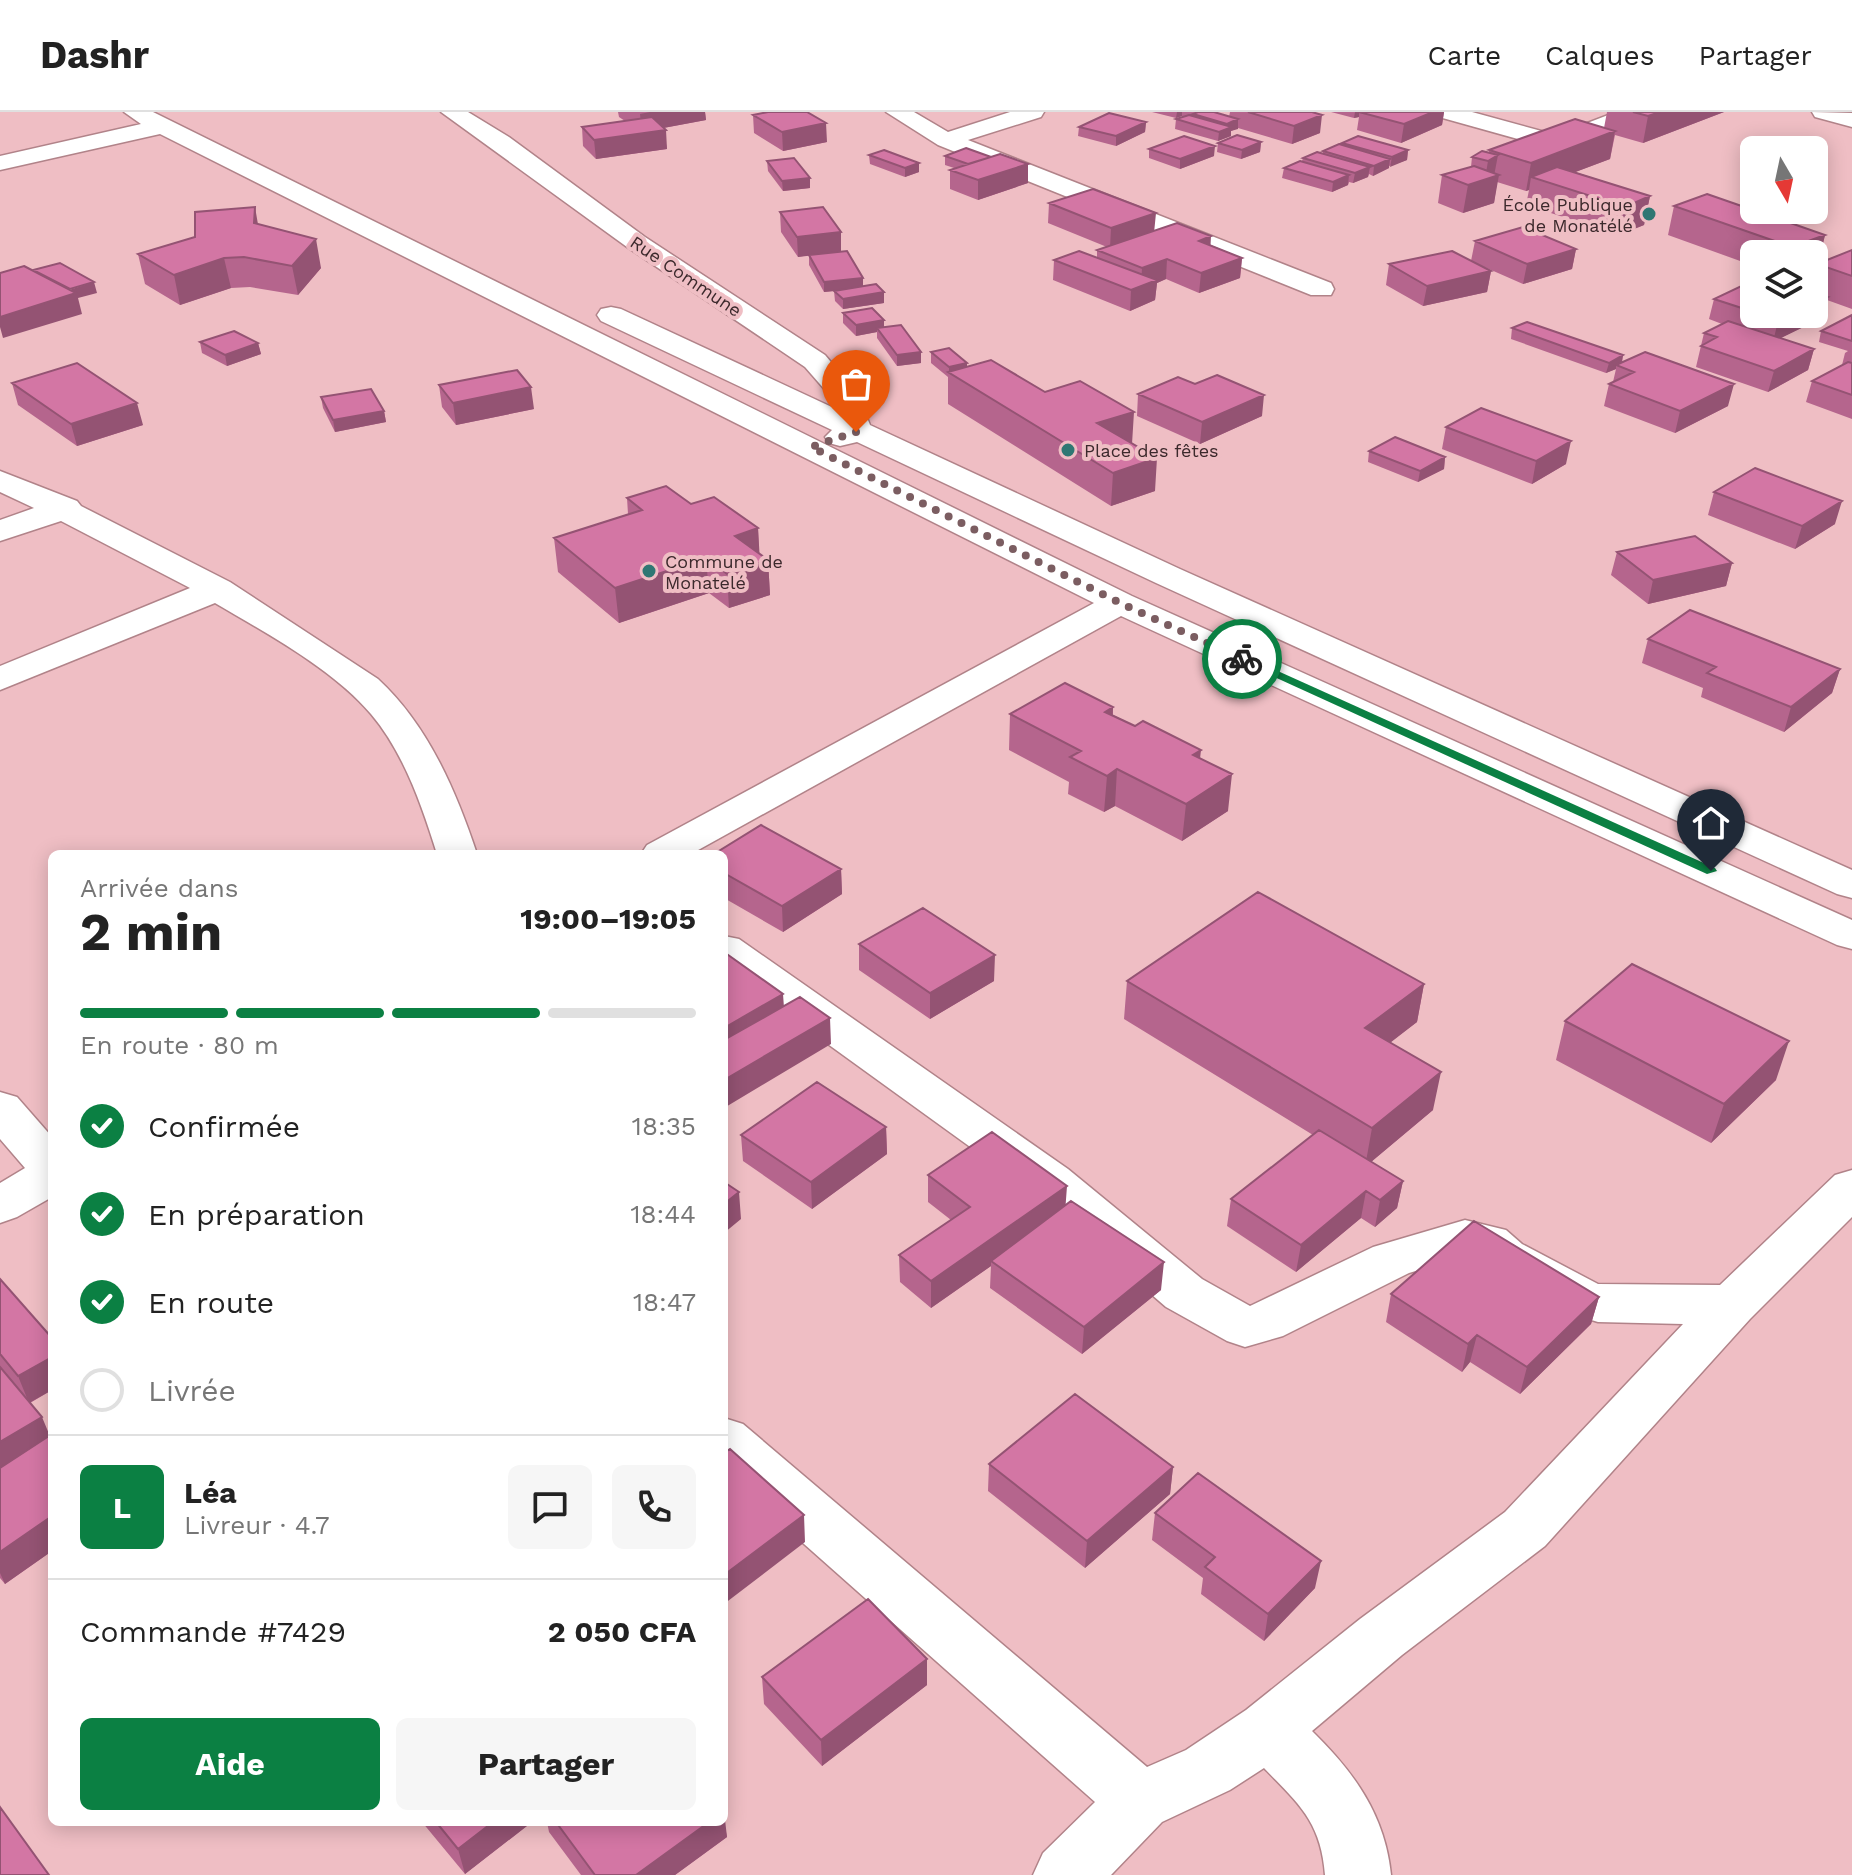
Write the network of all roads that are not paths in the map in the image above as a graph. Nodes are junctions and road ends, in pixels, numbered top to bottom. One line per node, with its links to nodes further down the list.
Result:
1 (452, 112): 16 (street, Rue Commune)
2 (897, 112): 9 (street)
3 (1033, 112): 9 (street)
4 (1447, 112): 10 (street)
5 (1637, 112): 10 (street)
6 (1823, 112): 8 (street)
7 (164, 117): 12 (street); 13 (street); 14 (street)
8 (1852, 120)
9 (946, 140): 15 (street)
10 (1557, 143): 11 (street)
11 (1518, 158)
12 (0, 163)
13 (397, 212): 14 (street); 16 (street)
14 (358, 224): 17 (street)
15 (1321, 289)
16 (856, 432): 17 (street); 26 (street)
17 (811, 447): 22 (street)
18 (0, 480): 19 (street)
19 (66, 508): 20 (street); 21 (street)
20 (0, 531)
21 (218, 589): 23 (street); 24 (street)
22 (1120, 603): 25 (street); 27 (street)
23 (0, 679)
24 (455, 850)
25 (668, 850)
26 (1850, 882): 27 (street)
27 (1795, 909): 28 (street)
28 (1852, 936)
29 (728, 952): 35 (street)
30 (0, 1108): 31 (street)
31 (48, 1163)
32 (48, 1177): 34 (street)
33 (1852, 1187): 35 (street)
34 (0, 1205)
35 (1732, 1305): 37 (street)
36 (728, 1443): 38 (street)
37 (1268, 1730): 38 (street); 40 (street)
38 (1140, 1801): 39 (street)
39 (1066, 1875)
40 (1358, 1875)

